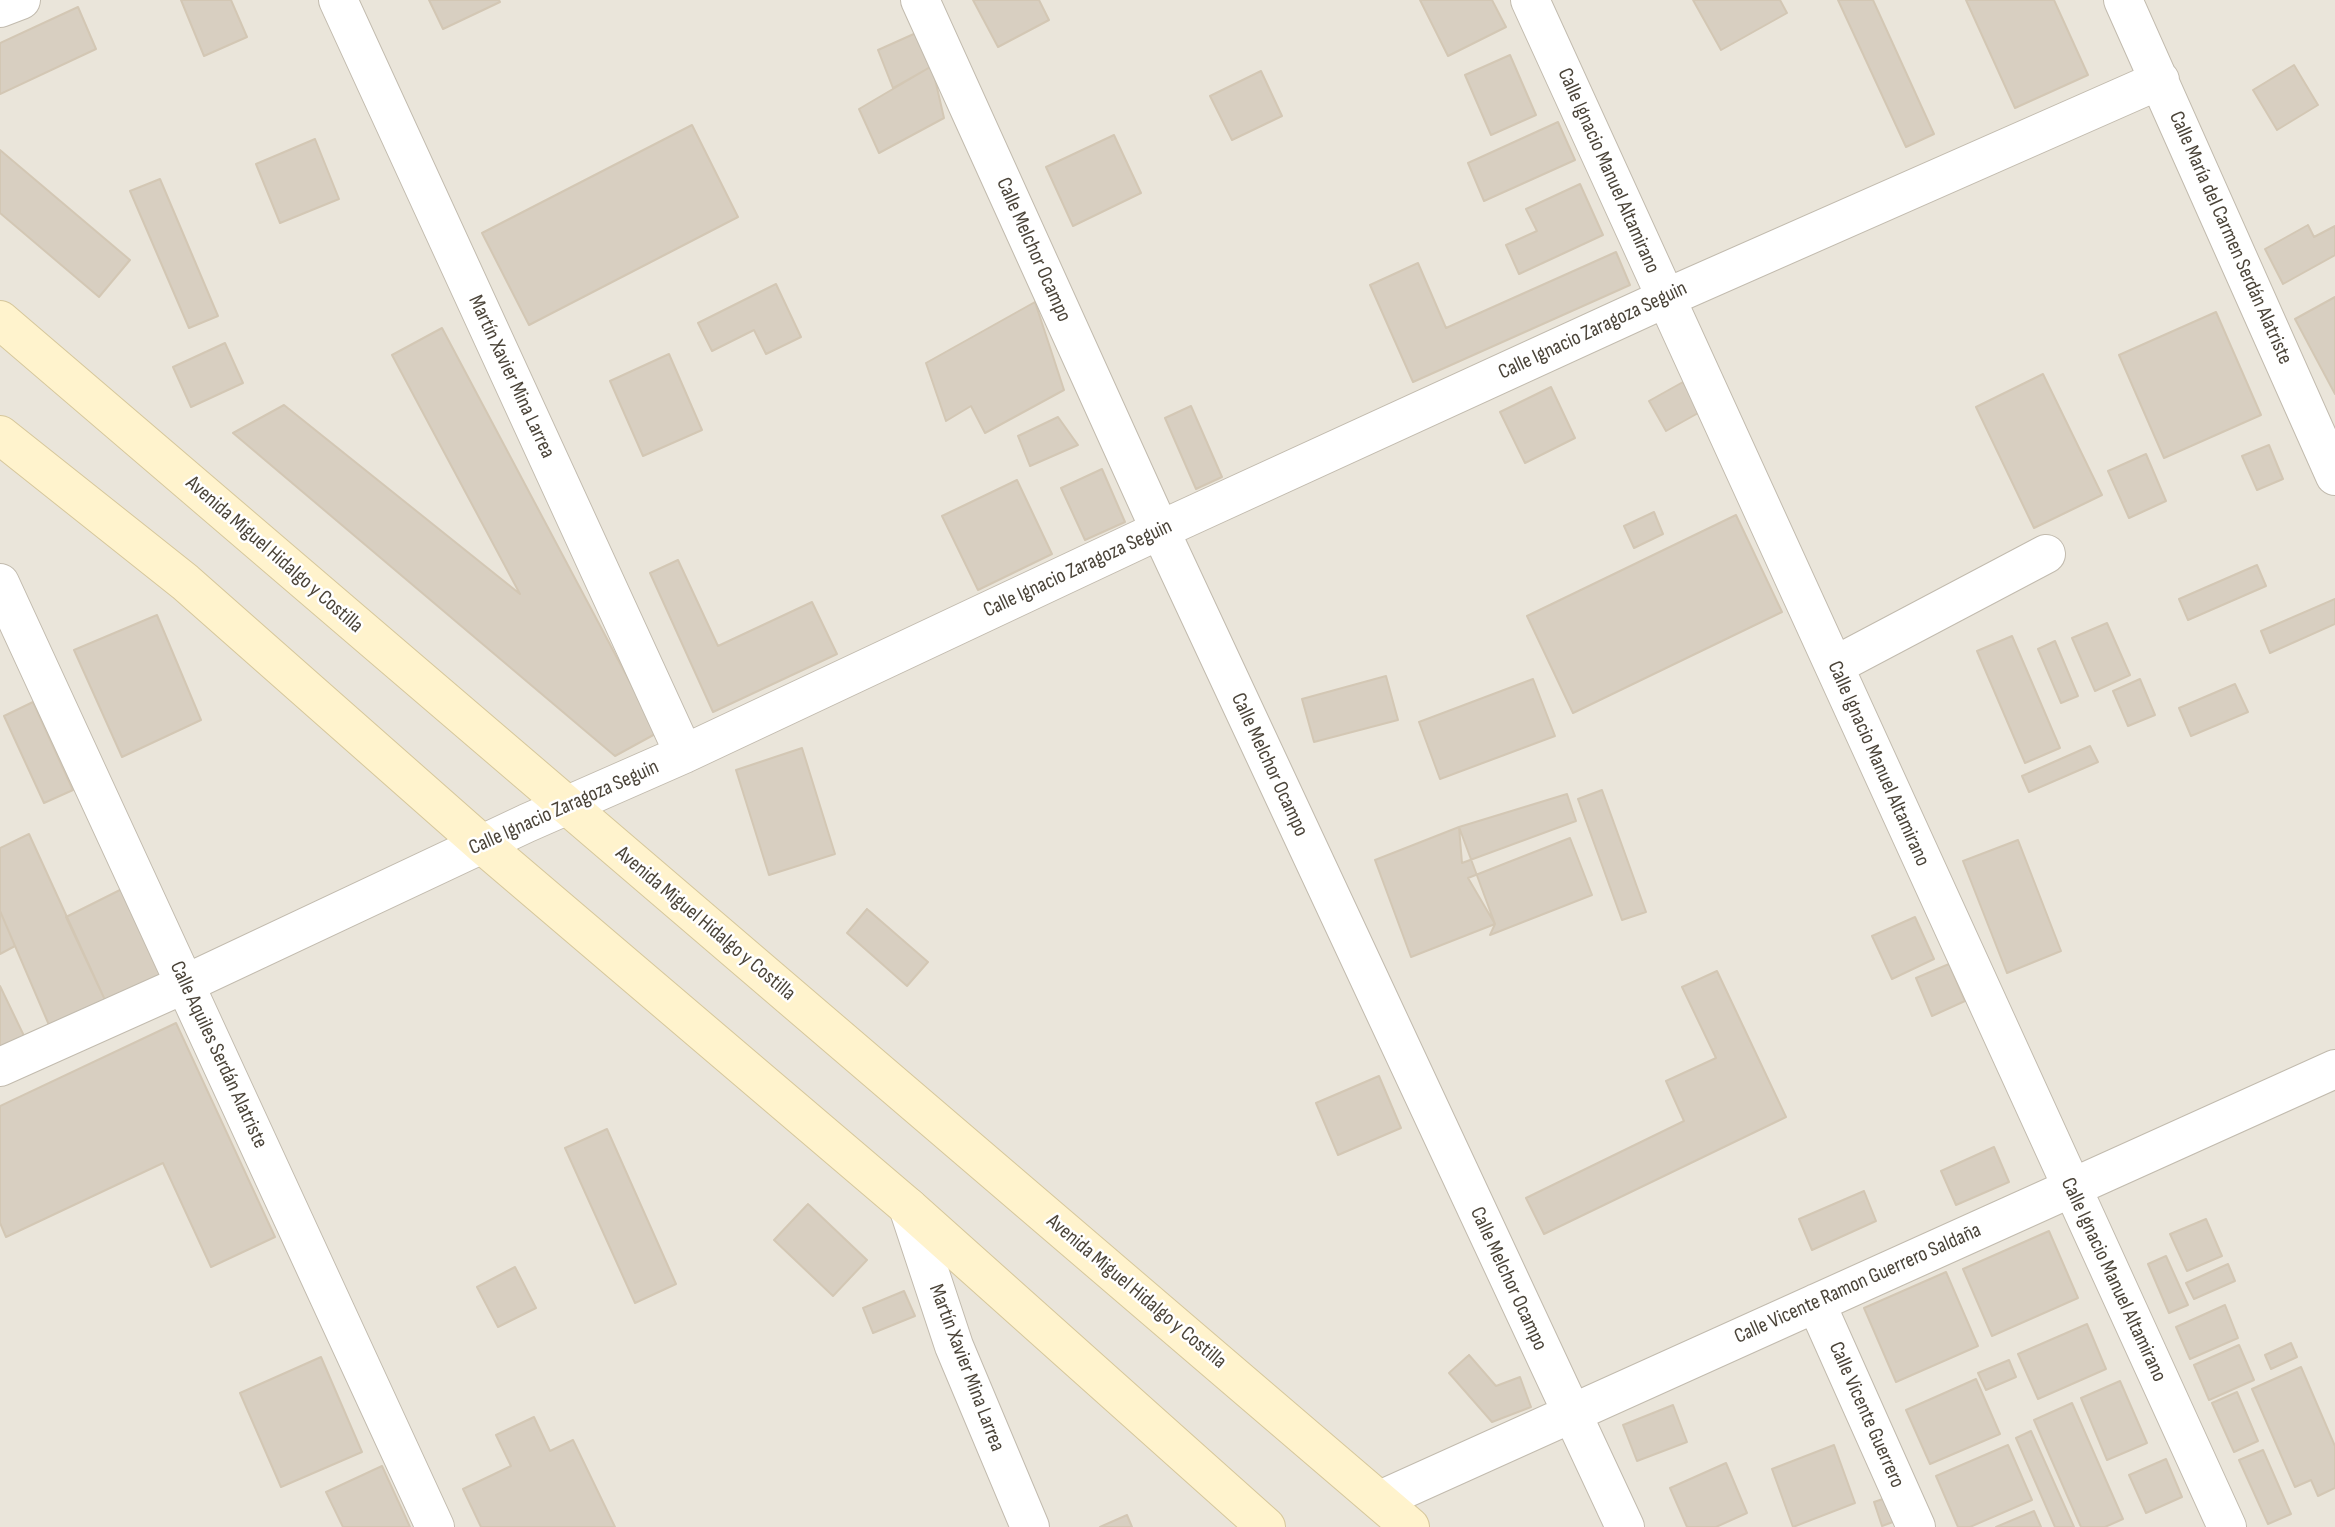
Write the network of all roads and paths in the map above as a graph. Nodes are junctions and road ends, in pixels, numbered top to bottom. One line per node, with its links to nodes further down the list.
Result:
1 (21, 0): 6 (street)
2 (338, 0): 16 (street, Martín Xavier Mina Larrea)
3 (920, 0): 12 (street, Calle Melchor Ocampo)
4 (1531, 0): 8 (street, Calle Ignacio Manuel Altamirano)
5 (2123, 0): 7 (street, Calle María del Carmen Serdán Alatriste)
6 (0, 9)
7 (2160, 80): 8 (street, Calle Ignacio Zaragoza Seguin); 11 (street, Calle María del Carmen Serdán Alatriste)
8 (1666, 298): 12 (street, Calle Ignacio Zaragoza Seguin); 15 (street, Calle Ignacio Manuel Altamirano)
9 (0, 320): 17 (main road, Avenida Miguel Hidalgo y Costilla)
10 (0, 435): 18 (main road)
11 (2335, 476)
12 (1160, 530): 16 (street, Calle Ignacio Zaragoza Seguin); 25 (street, Calle Melchor Ocampo)
13 (2046, 554): 15 (street)
14 (0, 583): 19 (street, Calle Aquiles Serdán Alatriste)
15 (1834, 666): 22 (street, Calle Ignacio Manuel Altamirano)
16 (684, 754): 17 (street, Calle Ignacio Zaragoza Seguin)
17 (566, 806): 18 (street, Calle Ignacio Zaragoza Seguin); 26 (main road, Avenida Miguel Hidalgo y Costilla)
18 (482, 845): 19 (street, Calle Ignacio Zaragoza Seguin); 23 (main road)
19 (185, 984): 20 (street, Calle Ignacio Zaragoza Seguin); 27 (street, Calle Aquiles Serdán Alatriste)
20 (0, 1067)
21 (2335, 1069): 22 (street, Calle Vicente Ramon Guerrero Saldaña)
22 (2071, 1188): 24 (street, Calle Vicente Ramon Guerrero Saldaña); 33 (street, Calle Ignacio Manuel Altamirano)
23 (908, 1207): 28 (street, Martín Xavier Mina Larrea); 29 (main road)
24 (1816, 1303): 25 (street, Calle Vicente Ramon Guerrero Saldaña); 32 (street, Calle Vicente Guerrero)
25 (1570, 1413): 26 (street, Calle Vicente Ramon Guerrero Saldaña); 31 (street, Calle Melchor Ocampo)
26 (1380, 1500): 30 (main road, Avenida Miguel Hidalgo y Costilla)
27 (435, 1527)
28 (1030, 1527)
29 (1266, 1527)
30 (1410, 1527)
31 (1625, 1527)
32 (1916, 1527)
33 (2227, 1527)

